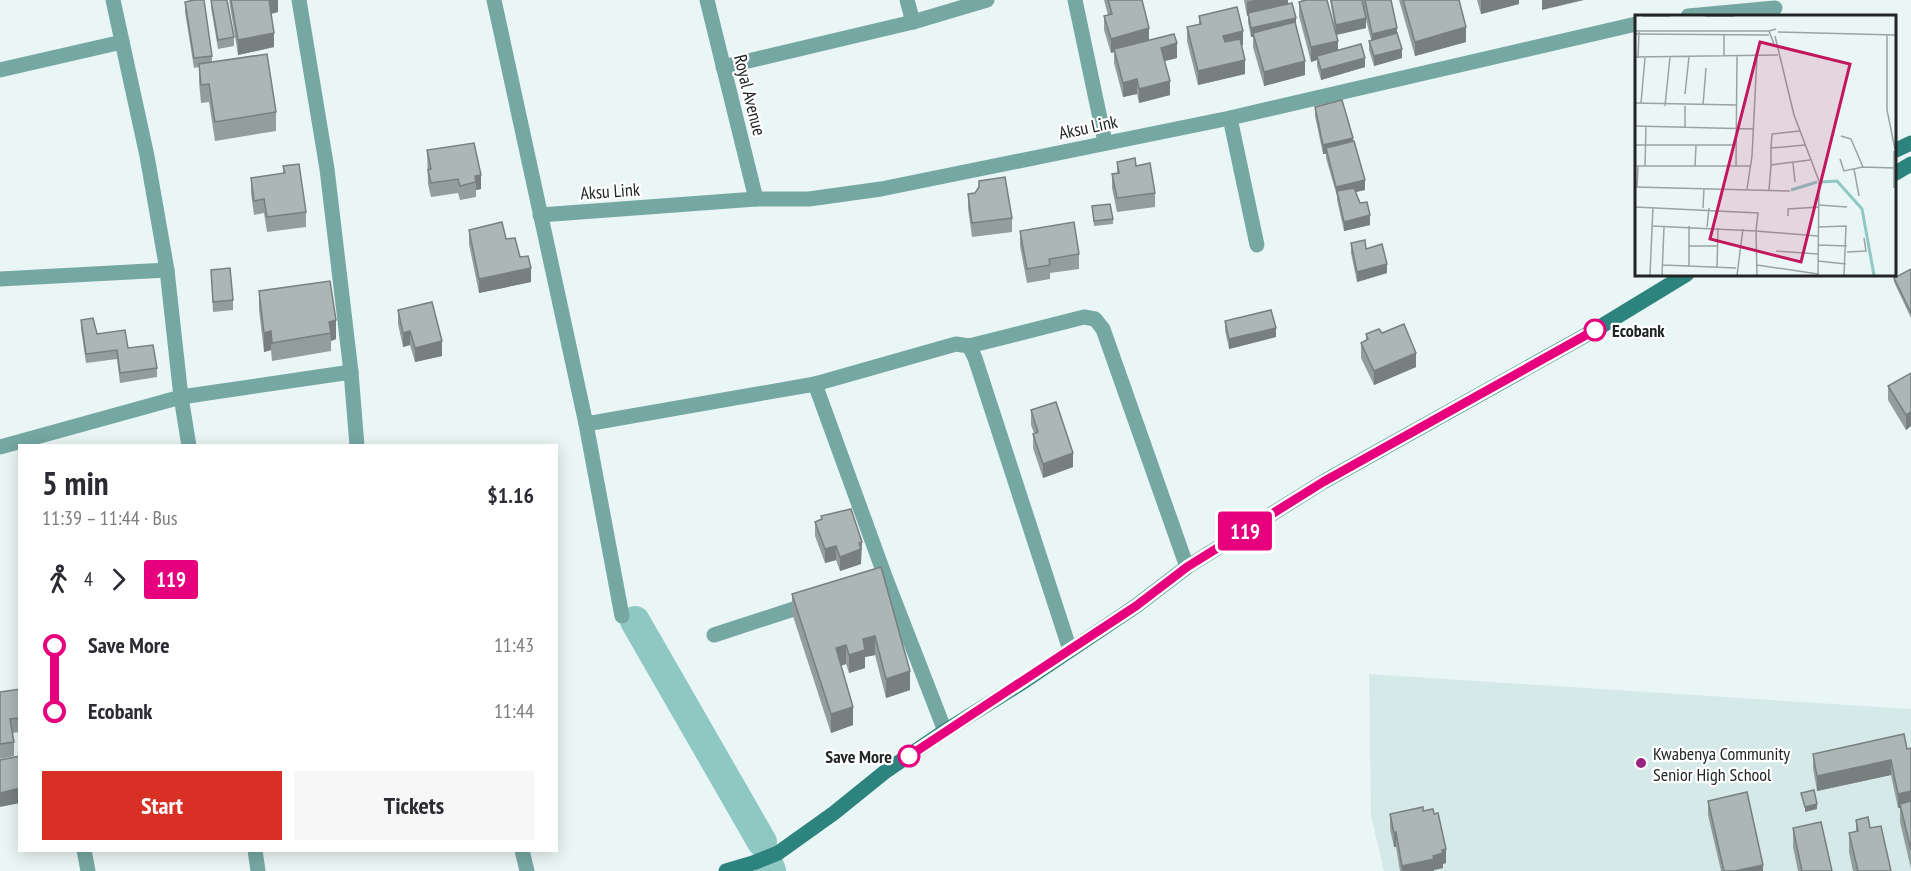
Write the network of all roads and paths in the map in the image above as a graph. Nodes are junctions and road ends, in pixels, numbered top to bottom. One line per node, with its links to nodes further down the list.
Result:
1 (114, 0): 12 (street)
2 (299, 0): 28 (street)
3 (494, 0): 22 (street)
4 (706, 0): 13 (street, Royal Avenue)
5 (907, 0): 10 (street)
6 (987, 0): 10 (street)
7 (1075, 0): 16 (street)
8 (1775, 8): 9 (street)
9 (1699, 15)
10 (913, 22): 13 (street)
11 (1635, 24): 15 (street, Aksu Link)
12 (122, 42): 14 (street); 24 (street)
13 (723, 67): 21 (street, Royal Avenue)
14 (0, 70)
15 (1230, 118): 16 (street, Aksu Link); 23 (street)
16 (1105, 142): 21 (street, Aksu Link)
17 (1911, 143): 18 (main road)
18 (1896, 150)
19 (1911, 164): 20 (main road)
20 (1896, 173)
21 (756, 199): 22 (street, Aksu Link)
22 (540, 216): 31 (street)
23 (1257, 245)
24 (167, 270): 26 (street); 30 (street)
25 (1684, 276): 35 (main road)
26 (0, 279)
27 (969, 346): 29 (street); 35 (street); 39 (street)
28 (351, 372): 30 (street); 33 (street)
29 (815, 384): 31 (street); 40 (street)
30 (181, 397): 32 (street); 34 (street)
31 (586, 424): 37 (street)
32 (189, 444)
33 (357, 444)
34 (0, 447)
35 (1187, 567): 39 (main road)
36 (822, 600): 38 (street)
37 (622, 616)
38 (714, 635)
39 (1070, 650): 40 (main road)
40 (945, 731): 47 (main road)
41 (84, 852): 44 (street)
42 (255, 852): 45 (street)
43 (522, 852): 46 (street)
44 (88, 871)
45 (258, 871)
46 (527, 871)
47 (726, 871)

